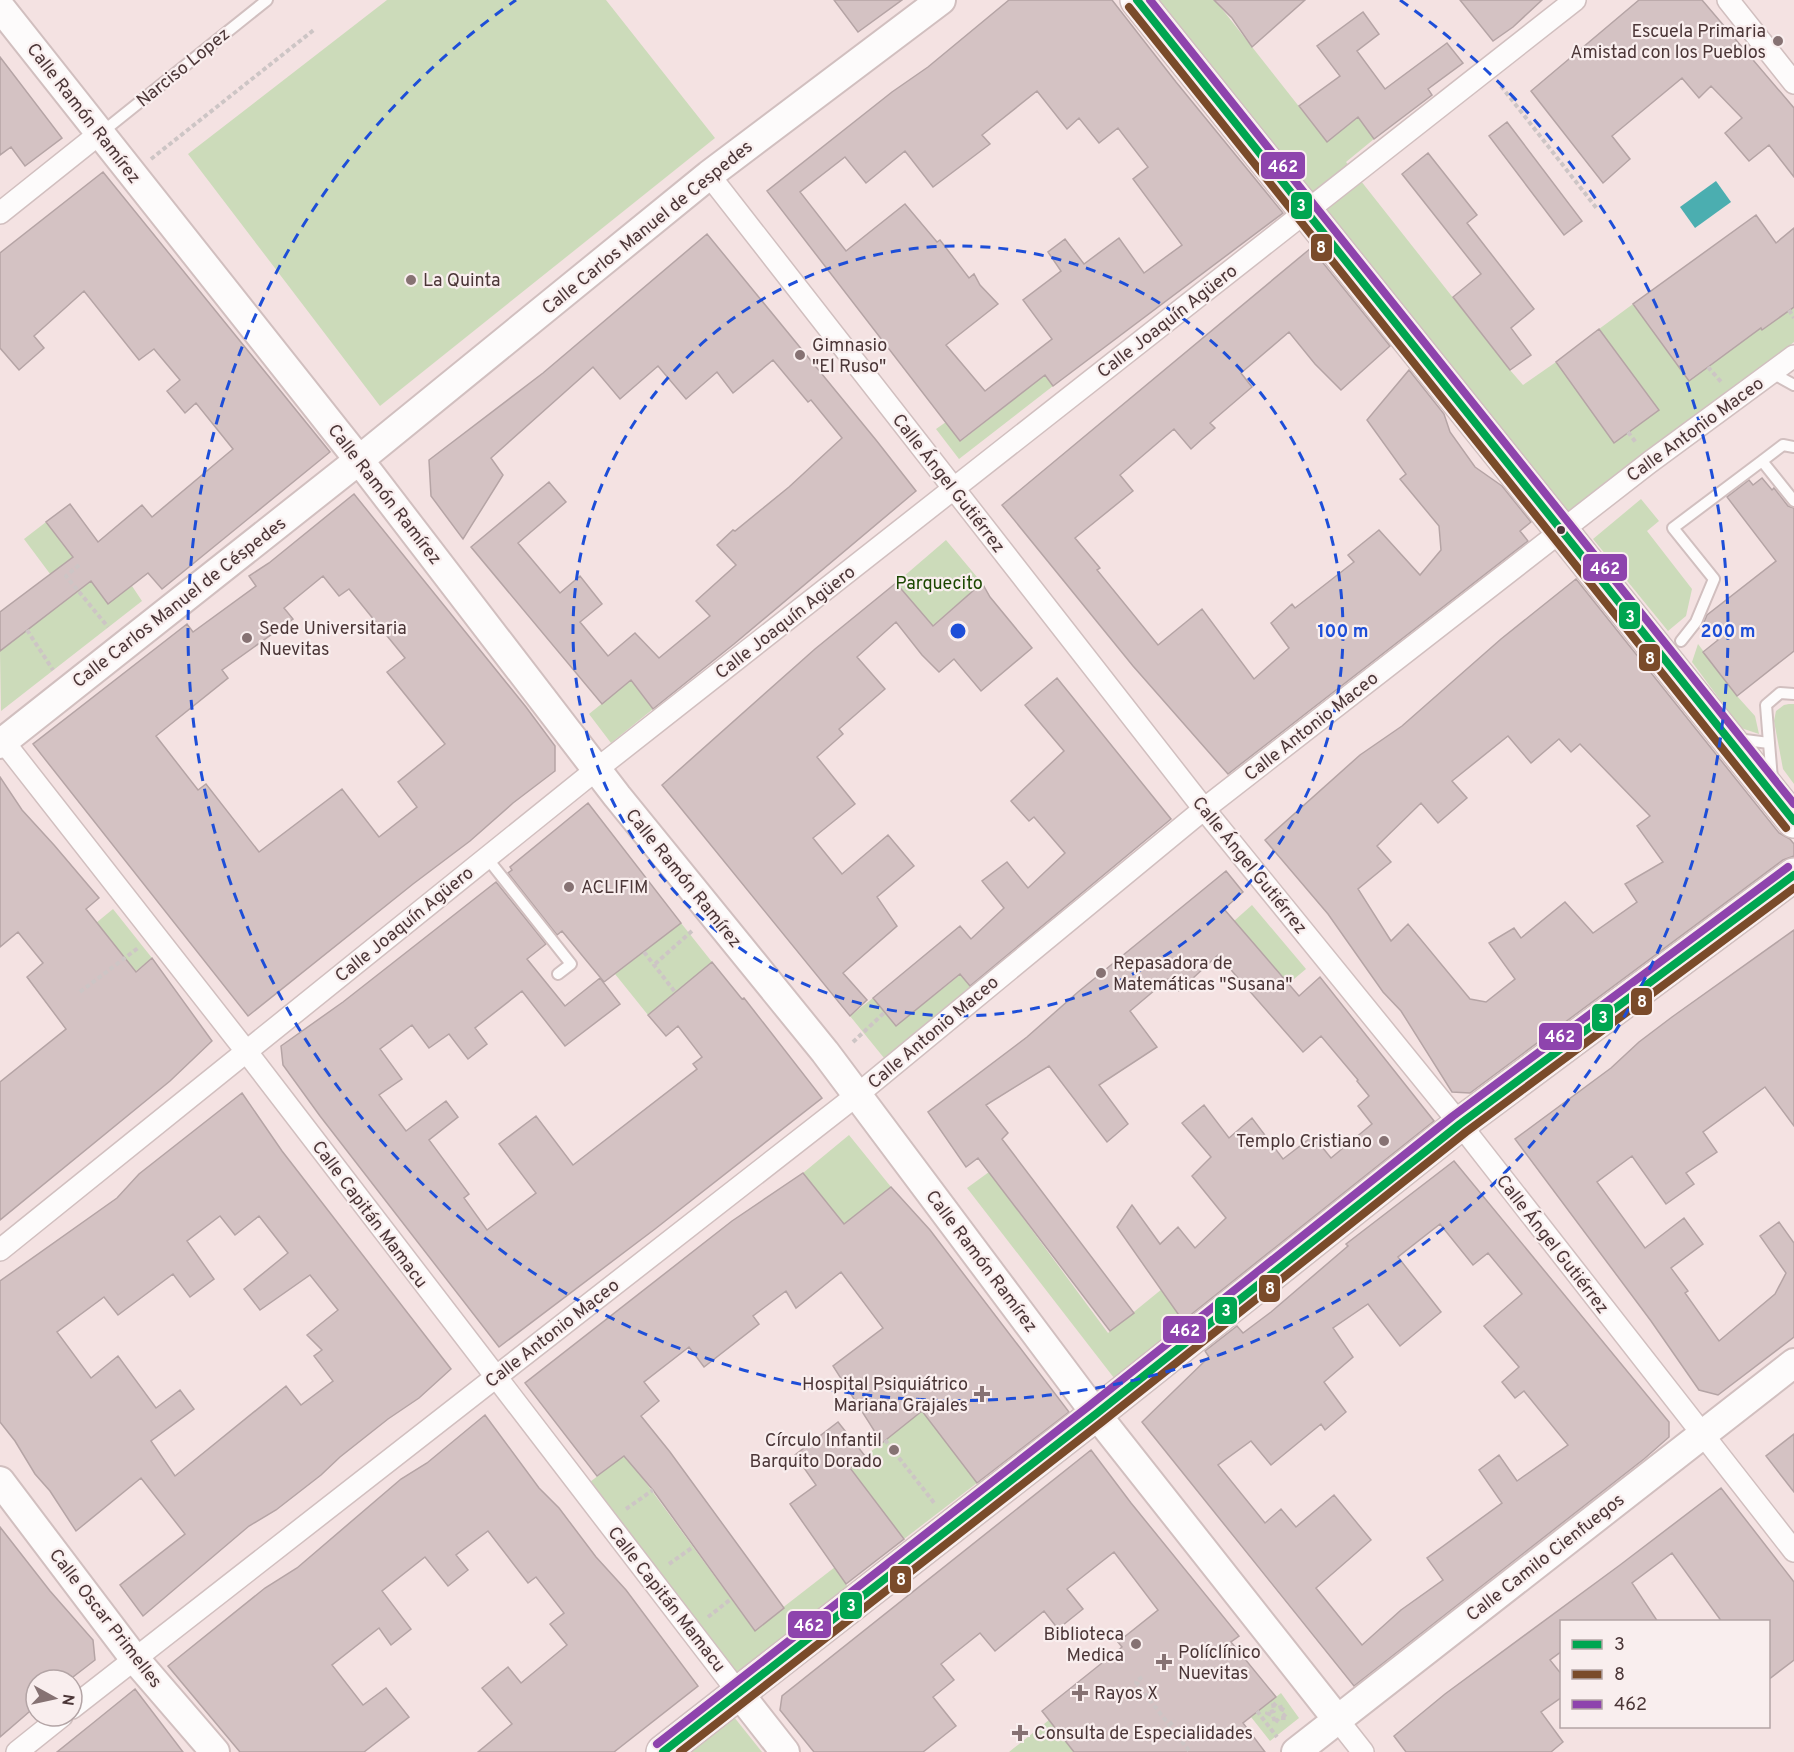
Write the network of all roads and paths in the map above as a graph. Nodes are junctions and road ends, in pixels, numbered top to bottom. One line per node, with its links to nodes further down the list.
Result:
1 (267, 0): 10 (lane, Narciso Lopez)
2 (941, 0): 12 (street, Calle Carlos Manuel de Cespedes)
3 (1137, 0): 14 (main road)
4 (1575, 0): 8 (street, Calle Joaquín Agüero)
5 (1728, 0): 9 (street)
6 (0, 7): 10 (street, Calle Ramón Ramírez)
7 (315, 29): 11 (path)
8 (1487, 69): 13 (path); 14 (street, Calle Joaquín Agüero)
9 (1794, 83)
10 (99, 134): 11 (street, Calle Ramón Ramírez); 15 (street)
11 (132, 174): 22 (street, Calle Ramón Ramírez)
12 (709, 175): 22 (street, Calle Carlos Manuel de Cespedes); 24 (street, Calle Ángel Gutiérrez)
13 (1598, 210)
14 (1306, 212): 24 (street, Calle Joaquín Agüero); 26 (main road)
15 (0, 213)
16 (1789, 310): 17 (path)
17 (1794, 318)
18 (1794, 356): 19 (street, Calle Antonio Maceo)
19 (1772, 373): 20 (lane); 26 (street, Calle Antonio Maceo)
20 (1794, 385)
21 (1794, 447): 23 (lane)
22 (359, 460): 29 (street, Calle Carlos Manuel de Céspedes); 36 (street, Calle Ramón Ramírez)
23 (1762, 461): 25 (lane); 30 (lane)
24 (954, 489): 36 (street, Calle Joaquín Agüero); 38 (street, Calle Ángel Gutiérrez)
25 (1794, 501)
26 (1561, 530): 30 (main road); 38 (street, Calle Antonio Maceo)
27 (79, 565): 29 (path)
28 (27, 630): 31 (path)
29 (123, 646): 31 (street, Calle Carlos Manuel de Céspedes)
30 (1668, 650): 33 (main road)
31 (68, 690): 34 (street, Calle Carlos Manuel de Céspedes)
32 (1794, 694): 35 (lane)
33 (1728, 738): 35 (lane); 37 (main road)
34 (1, 741): 43 (street, Calle Capitán Mamacu)
35 (1769, 743): 37 (lane)
36 (597, 770): 40 (street, Calle Joaquín Agüero); 42 (street, Calle Ramón Ramírez)
37 (1774, 795): 39 (main road)
38 (1204, 809): 52 (street, Calle Antonio Maceo); 53 (street, Calle Ángel Gutiérrez)
39 (1794, 821)
40 (487, 858): 46 (lane); 51 (street, Calle Joaquín Agüero)
41 (1794, 875): 53 (main road)
42 (711, 912): 45 (path); 52 (street, Calle Ramón Ramírez)
43 (155, 934): 47 (path); 51 (street, Calle Capitán Mamacu)
44 (644, 952): 45 (path)
45 (655, 964): 48 (path)
46 (558, 974)
47 (80, 992)
48 (675, 992)
49 (885, 1012): 50 (path)
50 (853, 1042)
51 (246, 1051): 54 (street, Calle Joaquín Agüero); 56 (street, Calle Capitán Mamacu)
52 (857, 1095): 56 (street, Calle Antonio Maceo); 57 (street, Calle Ramón Ramírez)
53 (1460, 1124): 57 (main road); 58 (street, Calle Ángel Gutiérrez)
54 (0, 1250)
55 (1794, 1363): 58 (street, Calle Camilo Cienfuegos)
56 (495, 1377): 62 (street, Calle Capitán Mamacu); 67 (street, Calle Antonio Maceo)
57 (1096, 1414): 63 (main road); 74 (street, Calle Ramón Ramírez)
58 (1702, 1434): 65 (street, Calle Ángel Gutiérrez); 74 (street, Calle Camilo Cienfuegos)
59 (885, 1440): 63 (path)
60 (0, 1481): 67 (street, Calle Oscar Primelles)
61 (653, 1490): 62 (path)
62 (607, 1523): 66 (street, Calle Capitán Mamacu)
63 (952, 1526): 69 (main road)
64 (693, 1547): 66 (path)
65 (1794, 1551)
66 (650, 1578): 69 (street, Calle Capitán Mamacu)
67 (134, 1658): 70 (street, Calle Antonio Maceo); 82 (street, Calle Oscar Primelles)
68 (1142, 1677): 77 (path)
69 (738, 1692): 83 (main road); 84 (street)
70 (84, 1698)
71 (1257, 1711): 73 (path)
72 (1267, 1713): 73 (path); 76 (path); 76 (path)
73 (1262, 1717): 79 (path)
74 (1337, 1719): 80 (street, Calle Camilo Cienfuegos); 86 (street, Calle Ramón Ramírez)
75 (1175, 1720): 77 (path)
76 (1275, 1723): 79 (path)
77 (1169, 1725): 85 (path)
78 (47, 1728): 81 (street)
79 (1270, 1728): 80 (path)
80 (1288, 1747)
81 (17, 1752)
82 (215, 1752)
83 (663, 1752)
84 (785, 1752)
85 (1190, 1752)
86 (1363, 1752)

